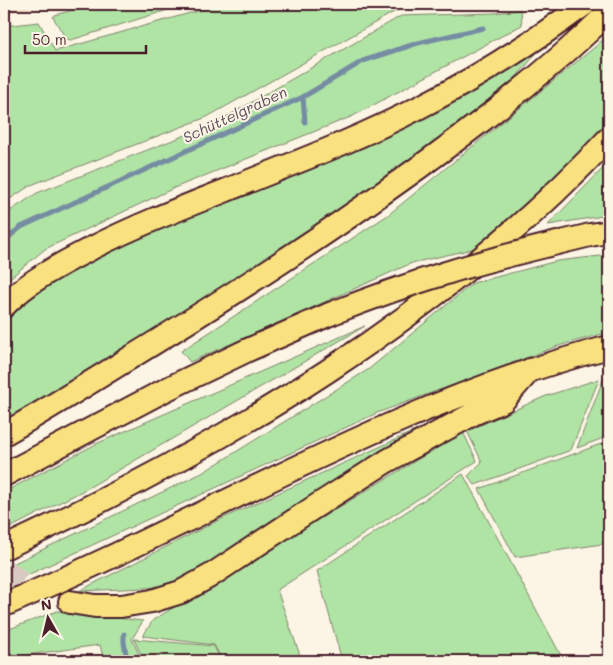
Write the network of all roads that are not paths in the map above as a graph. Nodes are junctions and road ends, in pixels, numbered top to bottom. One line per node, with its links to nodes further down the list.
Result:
1 (585, 4): 5 (highway)
2 (609, 12): 8 (highway)
3 (609, 138): 10 (highway)
4 (600, 234): 9 (highway, bridge)
5 (4, 306)
6 (609, 347): 7 (highway)
7 (530, 370): 11 (highway); 12 (highway)
8 (4, 434)
9 (4, 476)
10 (4, 548)
11 (70, 602)
12 (4, 605)

